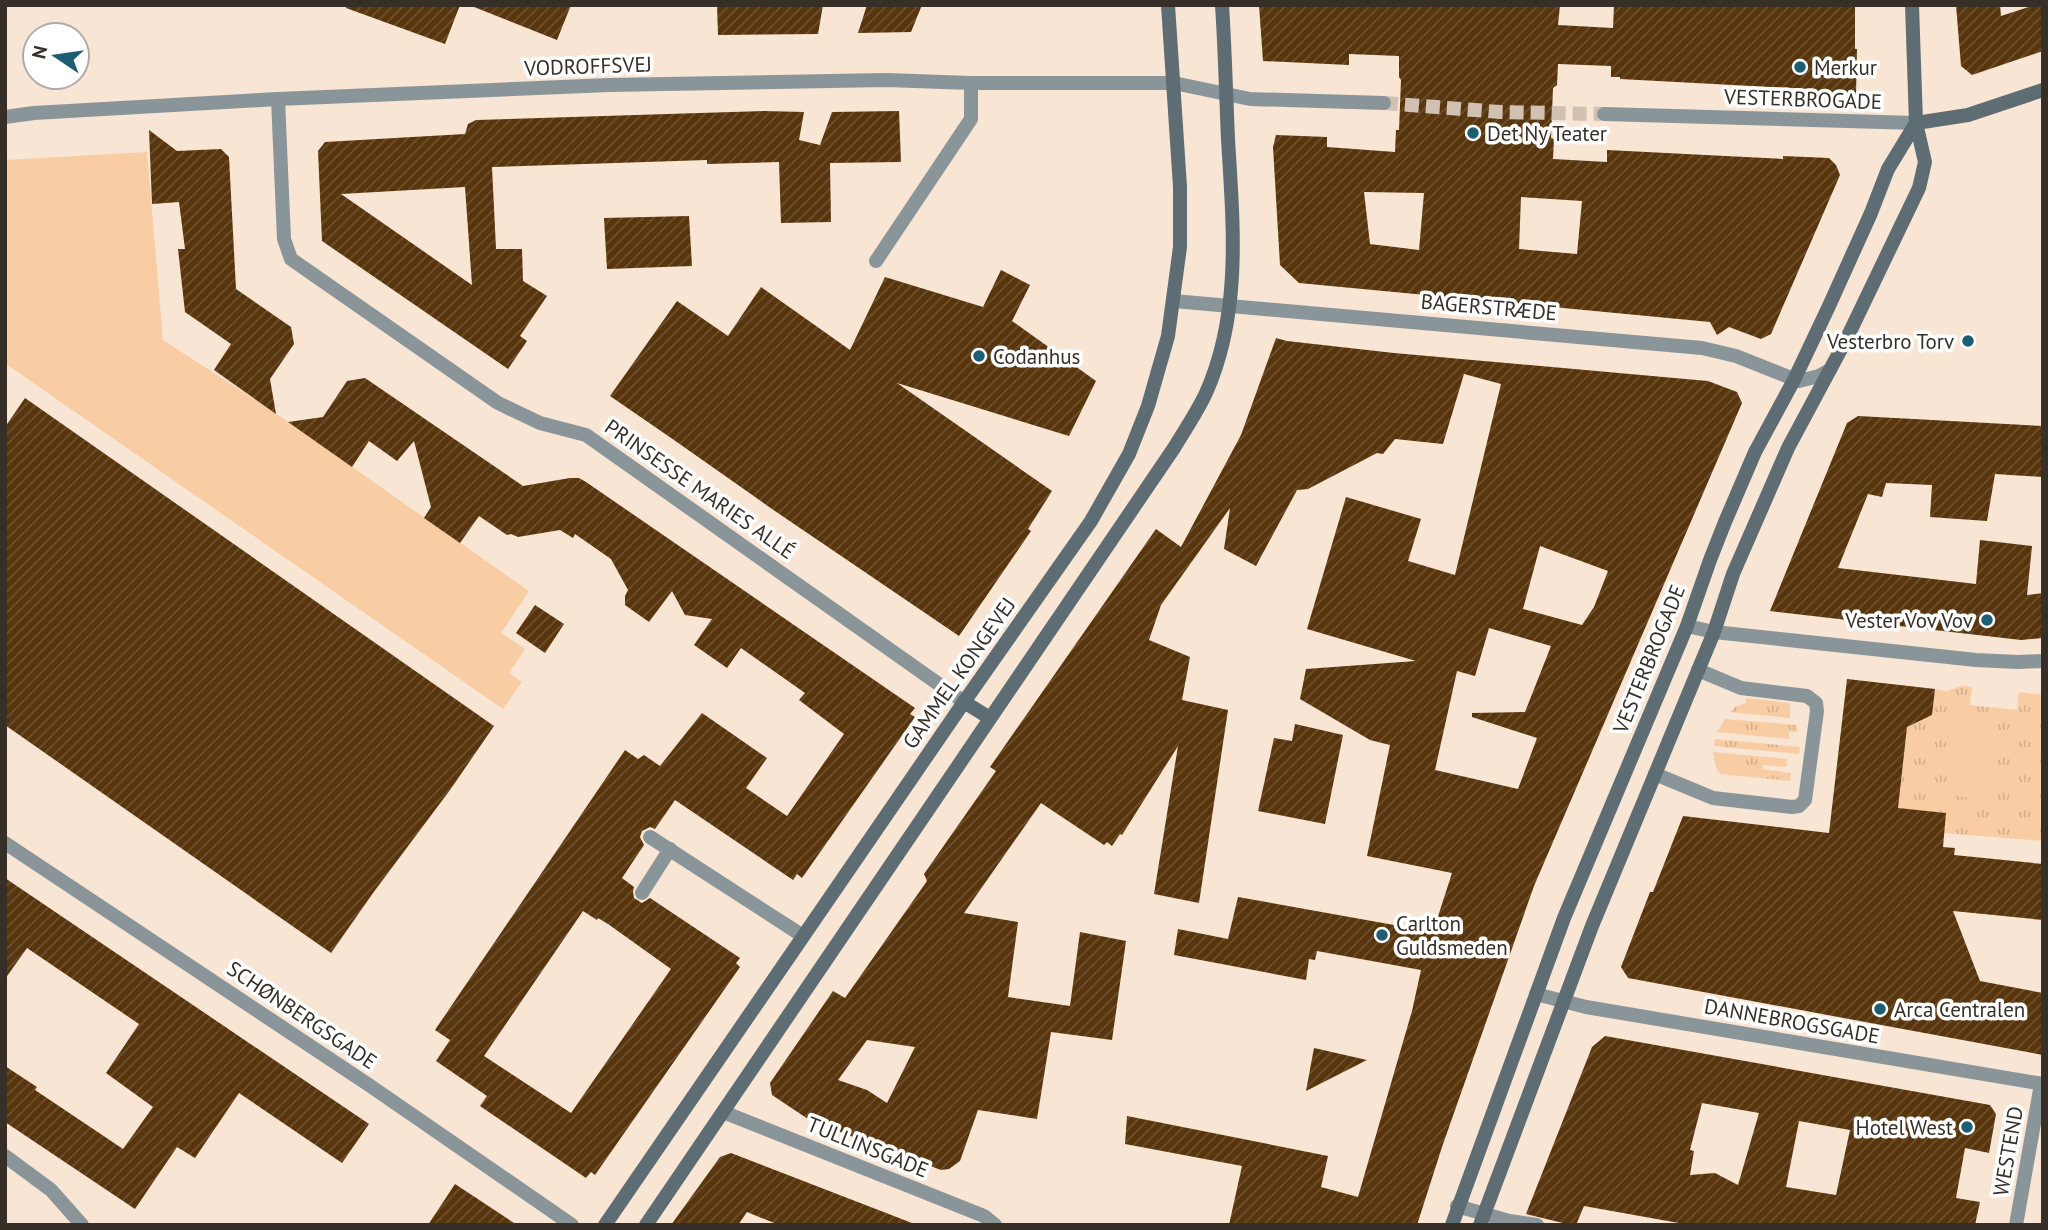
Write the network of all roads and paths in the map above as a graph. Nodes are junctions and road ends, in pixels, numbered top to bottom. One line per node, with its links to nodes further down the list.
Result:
1 (1168, 5): 5 (street, GAMMEL KONGEVEJ)
2 (1222, 5): 7 (street)
3 (1912, 5): 12 (street)
4 (971, 83): 5 (street, VODROFFSVEJ); 8 (street, VODROFFSVEJ); 13 (street)
5 (1174, 83): 7 (street); 14 (street, GAMMEL KONGEVEJ)
6 (2043, 90): 12 (street)
7 (1226, 95): 9 (street); 15 (street)
8 (278, 99): 11 (street, VODROFFSVEJ); 22 (street, PRINSESSE MARIES ALLÉ)
9 (1384, 103)
10 (1604, 114): 12 (street, VESTERBROGADE)
11 (5, 117)
12 (1916, 123): 16 (street); 17 (street, VESTERBROGADE)
13 (876, 261)
14 (1174, 301): 15 (street, BAGERSTRÆDE); 22 (street, GAMMEL KONGEVEJ)
15 (1229, 306): 17 (street, BAGERSTRÆDE); 23 (street)
16 (1830, 370): 17 (street); 19 (street)
17 (1794, 380): 18 (street, VESTERBROGADE)
18 (1687, 625): 19 (street); 30 (street, VESTERBROGADE)
19 (1714, 632): 20 (street); 21 (street)
20 (2043, 661)
21 (1698, 670): 24 (street); 24 (street)
22 (964, 702): 23 (street); 29 (street, GAMMEL KONGEVEJ)
23 (990, 718): 33 (street)
24 (1655, 774): 31 (street)
25 (650, 837): 27 (street)
26 (5, 843): 38 (street, SCHØNBERGSGADE)
27 (670, 849): 28 (street); 29 (street)
28 (642, 893)
29 (803, 936): 39 (street, GAMMEL KONGEVEJ)
30 (1536, 994): 31 (street, DANNEBROGSGADE); 35 (street, VESTERBROGADE)
31 (1563, 1002): 32 (street, DANNEBROGSGADE); 36 (street)
32 (2042, 1084): 44 (street, WESTEND)
33 (723, 1112): 40 (street); 41 (street, TULLINSGADE)
34 (5, 1156): 37 (street)
35 (1457, 1206): 36 (street); 42 (street, VESTERBROGADE)
36 (1482, 1220): 43 (street)
37 (82, 1225)
38 (572, 1225)
39 (605, 1225)
40 (646, 1225)
41 (995, 1225)
42 (1452, 1225)
43 (1537, 1225)
44 (2016, 1225)

